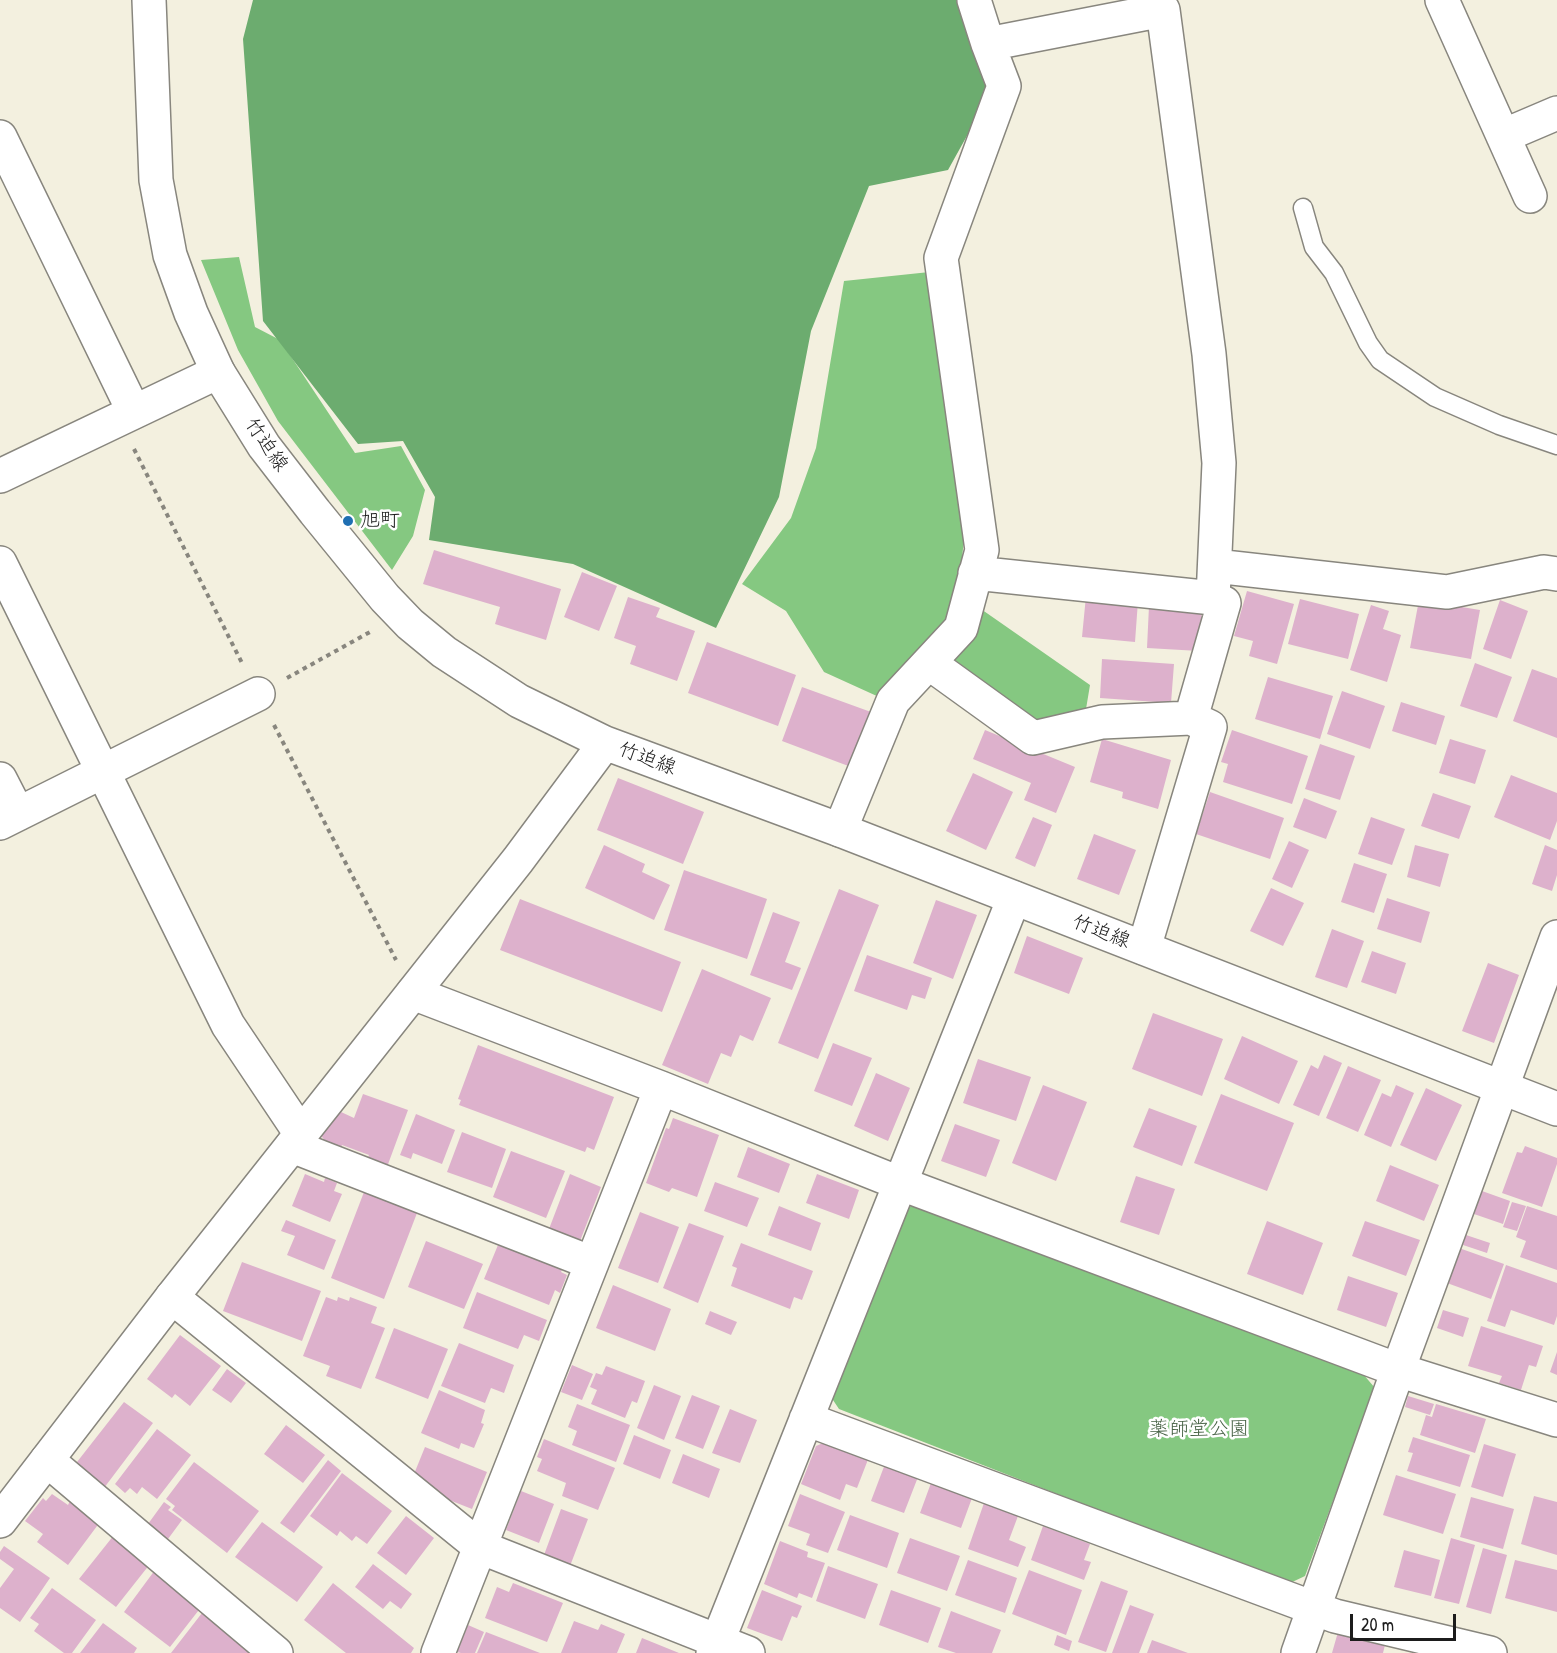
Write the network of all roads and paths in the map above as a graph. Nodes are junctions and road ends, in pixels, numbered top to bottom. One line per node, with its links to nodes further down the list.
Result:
1 (149, 0): 10 (street, 竹迫線)
2 (974, 0): 4 (street)
3 (1442, 0): 6 (street)
4 (987, 44): 15 (street); 17 (street)
5 (1557, 113): 6 (street)
6 (1503, 136): 8 (street)
7 (1, 143): 11 (street)
8 (1530, 196)
9 (1303, 208): 12 (lane)
10 (218, 372): 11 (street); 18 (street, 竹迫線)
11 (134, 412): 13 (street)
12 (1557, 445)
13 (0, 476)
14 (0, 563): 23 (street)
15 (975, 573): 17 (street); 19 (street)
16 (1557, 574): 17 (street)
17 (1214, 582): 21 (street)
18 (402, 615): 20 (path); 22 (street, 竹迫線)
19 (929, 663): 21 (street); 26 (street)
20 (258, 694): 23 (street)
21 (1191, 718): 29 (street)
22 (605, 743): 26 (street, 竹迫線); 30 (street)
23 (102, 772): 25 (street); 34 (street)
24 (0, 779): 25 (street)
25 (9, 819)
26 (840, 831): 27 (street, 竹迫線)
27 (1014, 898): 29 (street, 竹迫線); 35 (street)
28 (1557, 937): 31 (street)
29 (1144, 948): 31 (street, 竹迫線)
30 (413, 993): 32 (street); 34 (street)
31 (1501, 1087): 33 (street, 竹迫線); 38 (street)
32 (661, 1088): 35 (street); 36 (street)
33 (1557, 1109)
34 (296, 1140): 36 (street); 37 (street)
35 (899, 1183): 38 (street); 39 (street)
36 (592, 1263): 43 (street)
37 (172, 1297): 41 (street); 43 (street)
38 (1398, 1370): 40 (street); 44 (street)
39 (806, 1419): 44 (street); 45 (street)
40 (1557, 1420)
41 (47, 1460): 42 (street); 46 (street)
42 (0, 1521)
43 (480, 1547): 45 (street); 47 (street)
44 (1315, 1607): 49 (street); 50 (street)
45 (715, 1647): 48 (street)
46 (276, 1653)
47 (438, 1653)
48 (748, 1653)
49 (1298, 1653)
50 (1490, 1653)

